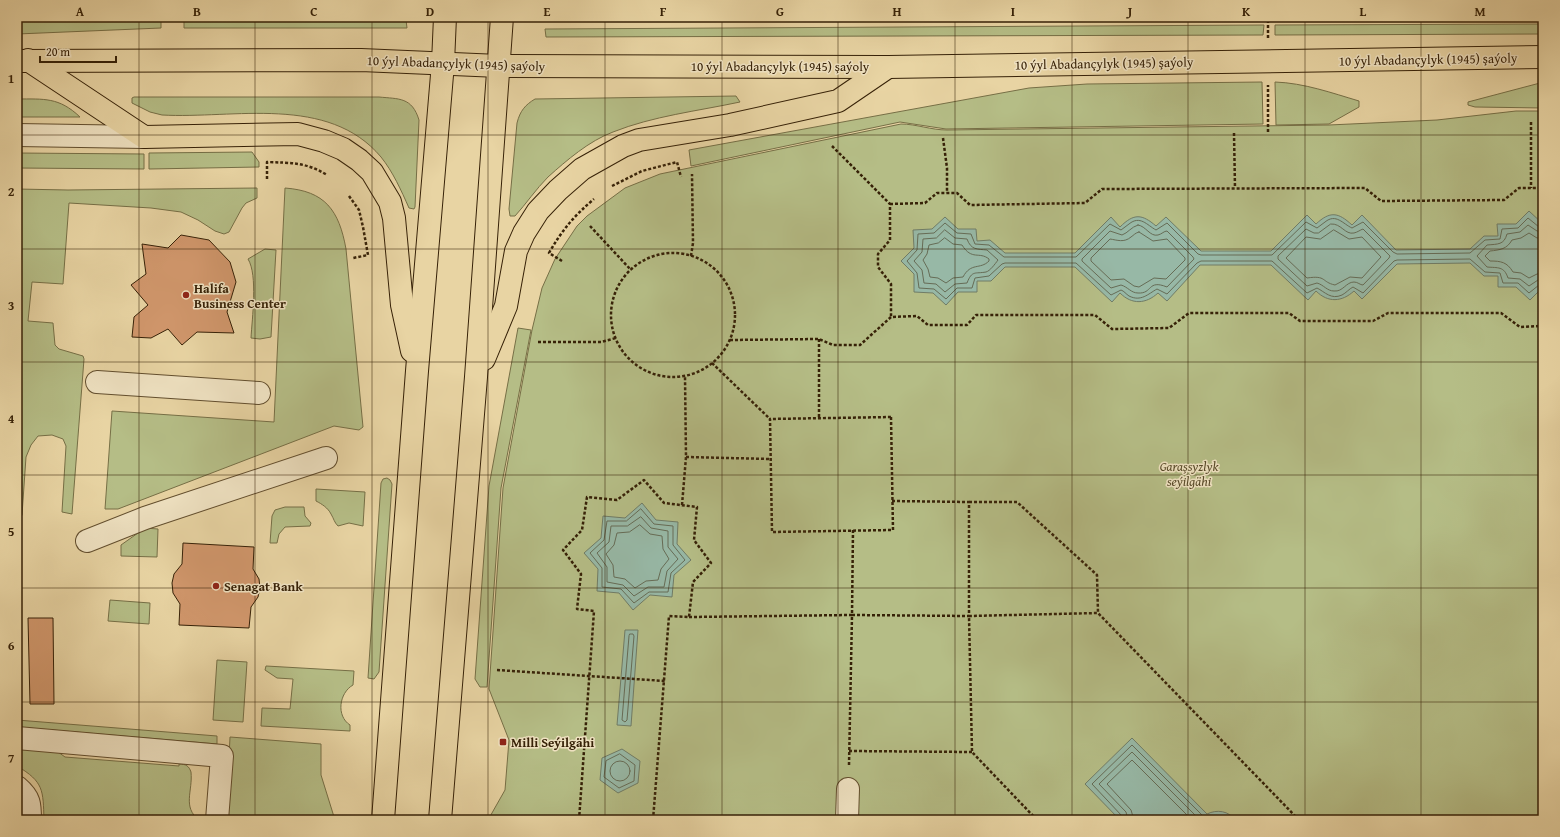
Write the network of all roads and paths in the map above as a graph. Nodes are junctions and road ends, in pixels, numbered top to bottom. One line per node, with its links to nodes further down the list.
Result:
1 (445, 17): 5 (main road)
2 (502, 17): 6 (main road)
3 (1543, 58): 7 (main road, 10 ýyl Abadançylyk (1945) şaýoly)
4 (23, 61): 5 (main road, 10 ýyl Abadançylyk (1945) şaýoly); 11 (main road)
5 (443, 63): 6 (main road, 10 ýyl Abadançylyk (1945) şaýoly); 38 (main road)
6 (499, 66): 7 (main road, 10 ýyl Abadançylyk (1945) şaýoly); 40 (main road)
7 (888, 66): 40 (main road)
8 (1530, 122): 20 (path)
9 (1234, 133): 19 (path)
10 (17, 135): 11 (street)
11 (144, 137): 38 (main road)
12 (943, 138): 22 (path)
13 (832, 146): 25 (path)
14 (692, 174): 27 (path)
15 (327, 175): 17 (path)
16 (681, 177): 18 (path)
17 (267, 178)
18 (612, 186)
19 (1235, 188): 20 (path); 22 (path)
20 (1531, 188): 21 (path)
21 (1543, 188)
22 (947, 193): 25 (path)
23 (349, 196): 28 (path)
24 (594, 199): 29 (path)
25 (890, 204): 31 (path)
26 (590, 226): 30 (path)
27 (691, 256): 30 (path); 35 (path)
28 (353, 258)
29 (562, 261)
30 (631, 270): 33 (path)
31 (891, 317): 32 (path); 34 (path)
32 (1543, 324)
33 (616, 338): 36 (path); 39 (path)
34 (819, 339): 35 (path); 44 (path)
35 (730, 340): 37 (path)
36 (538, 342)
37 (712, 363): 39 (path); 43 (path)
38 (417, 371): 67 (main road)
39 (685, 376): 45 (path)
40 (476, 377): 68 (main road)
41 (97, 382): 42 (street)
42 (259, 393)
43 (770, 418): 44 (path); 47 (path)
44 (820, 418): 48 (path)
45 (686, 457): 47 (path); 50 (path)
46 (326, 458): 52 (street)
47 (771, 459): 51 (path)
48 (892, 501): 49 (path); 51 (path)
49 (969, 502): 53 (path); 55 (path)
50 (682, 505): 56 (path); 58 (path)
51 (853, 530): 54 (path)
52 (87, 541)
53 (1098, 613): 55 (path); 73 (path)
54 (852, 615): 55 (path); 56 (path); 61 (path)
55 (970, 616): 62 (path)
56 (689, 617): 59 (path)
57 (497, 670): 58 (path)
58 (589, 677): 59 (path); 69 (path)
59 (665, 681): 70 (path)
60 (17, 738): 66 (street)
61 (849, 751): 62 (path); 64 (path)
62 (972, 752): 72 (path)
63 (17, 787): 65 (street)
64 (848, 789): 71 (street)
65 (30, 820)
66 (217, 820)
67 (383, 820)
68 (440, 820)
69 (579, 820)
70 (653, 820)
71 (847, 820)
72 (1037, 820)
73 (1299, 820)

